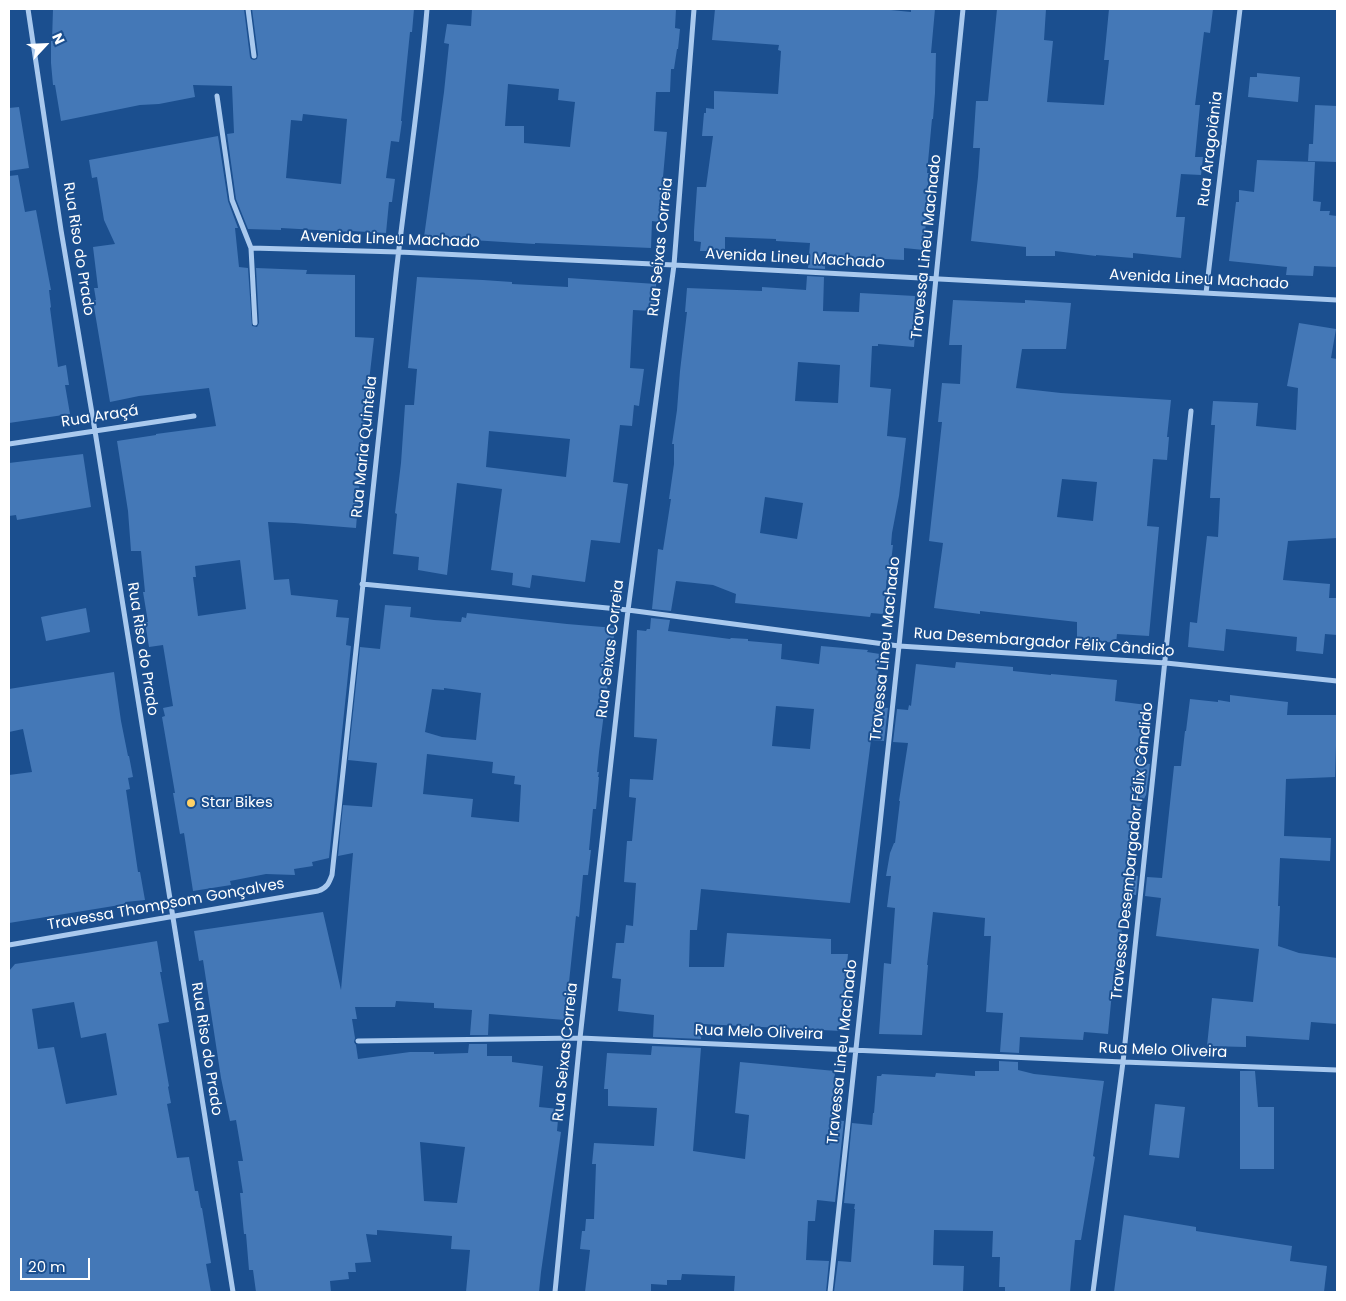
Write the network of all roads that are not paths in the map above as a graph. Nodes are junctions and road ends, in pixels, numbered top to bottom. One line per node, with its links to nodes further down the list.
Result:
1 (28, 9): 18 (street, Rua Riso do Prado)
2 (248, 9): 7 (street)
3 (427, 9): 10 (street, Rua Maria Quintela)
4 (694, 9): 11 (street, Rua Seixas Correia)
5 (963, 9): 12 (street, Travessa Lineu Machado)
6 (1240, 9): 13 (street, Rua Aragoiânia)
7 (254, 56)
8 (217, 96): 9 (street)
9 (250, 248): 10 (street, Avenida Lineu Machado); 15 (street)
10 (399, 252): 11 (street, Avenida Lineu Machado); 20 (street, Rua Maria Quintela)
11 (674, 265): 12 (street, Avenida Lineu Machado); 21 (street, Rua Seixas Correia)
12 (936, 279): 13 (street, Avenida Lineu Machado); 22 (street, Travessa Lineu Machado)
13 (1206, 293): 14 (street, Avenida Lineu Machado)
14 (1337, 300)
15 (254, 323)
16 (1191, 412): 23 (street, Travessa Desembargador Félix Cândido)
17 (194, 416): 18 (street, Rua Araçá)
18 (95, 431): 19 (street, Rua Araçá); 26 (street, Rua Riso do Prado)
19 (9, 444)
20 (362, 584): 21 (street, Rua Desembargador Félix Cândido); 25 (street, Rua Maria Quintela)
21 (628, 610): 22 (street, Rua Desembargador Félix Cândido); 28 (street, Rua Seixas Correia)
22 (899, 646): 23 (street, Rua Desembargador Félix Cândido); 30 (street, Travessa Lineu Machado)
23 (1166, 663): 24 (street, Rua Desembargador Félix Cândido); 31 (street, Travessa Desembargador Félix Cândido)
24 (1337, 681)
25 (326, 887): 26 (street, Travessa Thompsom Gonçalves)
26 (172, 918): 27 (street, Travessa Thompsom Gonçalves); 33 (street, Rua Riso do Prado)
27 (9, 946)
28 (580, 1038): 29 (street, Rua Melo Oliveira); 30 (street, Rua Melo Oliveira); 34 (street, Rua Seixas Correia)
29 (358, 1041)
30 (856, 1050): 31 (street, Rua Melo Oliveira); 35 (street, Travessa Lineu Machado)
31 (1123, 1062): 32 (street, Rua Melo Oliveira); 36 (street, Travessa Desembargador Félix Cândido)
32 (1337, 1070)
33 (233, 1292)
34 (555, 1292)
35 (830, 1292)
36 (1092, 1292)

